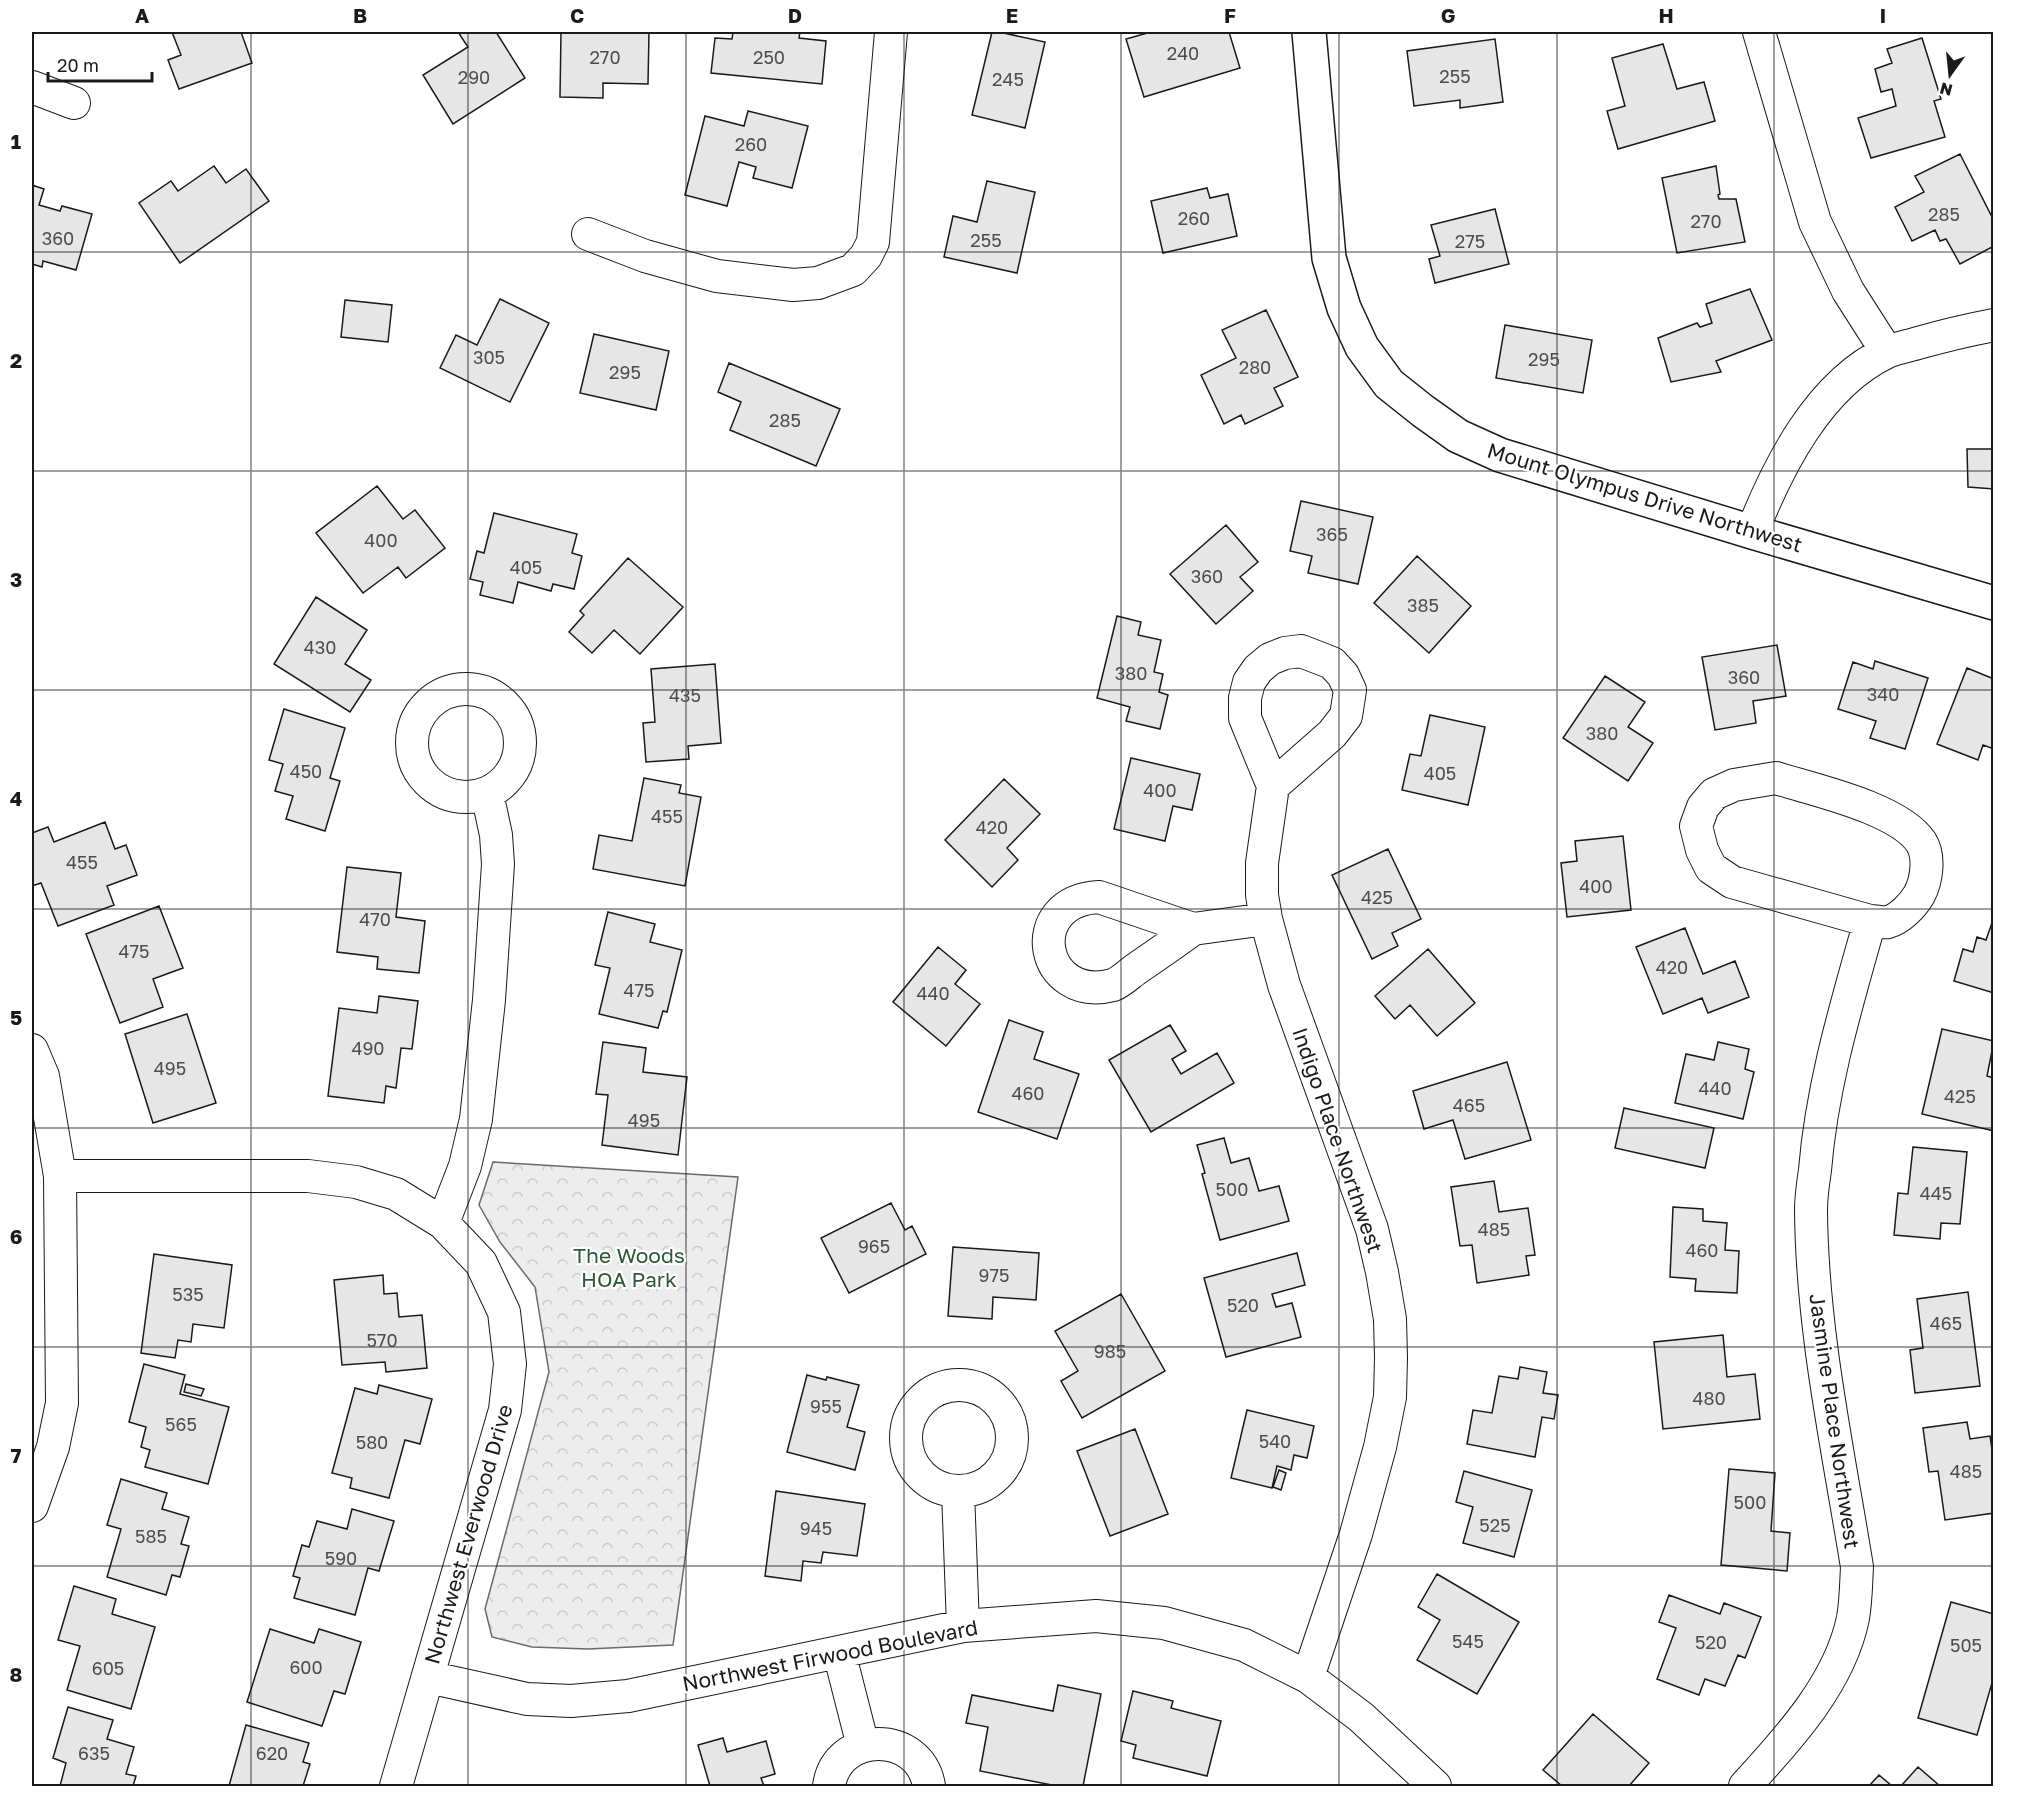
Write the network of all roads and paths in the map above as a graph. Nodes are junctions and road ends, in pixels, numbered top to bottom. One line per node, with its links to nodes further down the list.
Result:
1 (891, 32): 6 (street)
2 (1309, 32): 9 (street, Mount Olympus Drive Northwest)
3 (1759, 32): 8 (street)
4 (32, 87): 5 (street)
5 (74, 103)
6 (588, 234)
7 (1994, 325): 8 (street)
8 (1887, 352): 9 (street)
9 (1752, 532): 10 (street, Mount Olympus Drive Northwest)
10 (1994, 603)
11 (1274, 786): 13 (street, Indigo Place Northwest)
12 (487, 793): 18 (street)
13 (1266, 919): 15 (street); 24 (street, Indigo Place Northwest)
14 (1870, 921): 14 (street); 30 (street, Jasmine Place Northwest)
15 (1193, 929)
16 (32, 1050): 17 (street)
17 (60, 1176): 18 (street, Northwest Everwood Drive); 20 (street)
18 (443, 1223): 23 (street, Northwest Everwood Drive)
19 (958, 1491): 21 (street)
20 (32, 1506)
21 (963, 1626): 22 (street, Northwest Firwood Boulevard); 24 (street, Northwest Firwood Boulevard)
22 (839, 1652): 23 (street, Northwest Firwood Boulevard); 25 (street)
23 (428, 1677): 26 (street, Northwest Everwood Drive)
24 (1308, 1677): 29 (street, Northwest Firwood Boulevard)
25 (863, 1746): 27 (street); 28 (street)
26 (396, 1786)
27 (829, 1786)
28 (929, 1786)
29 (1436, 1786)
30 (1744, 1786)

